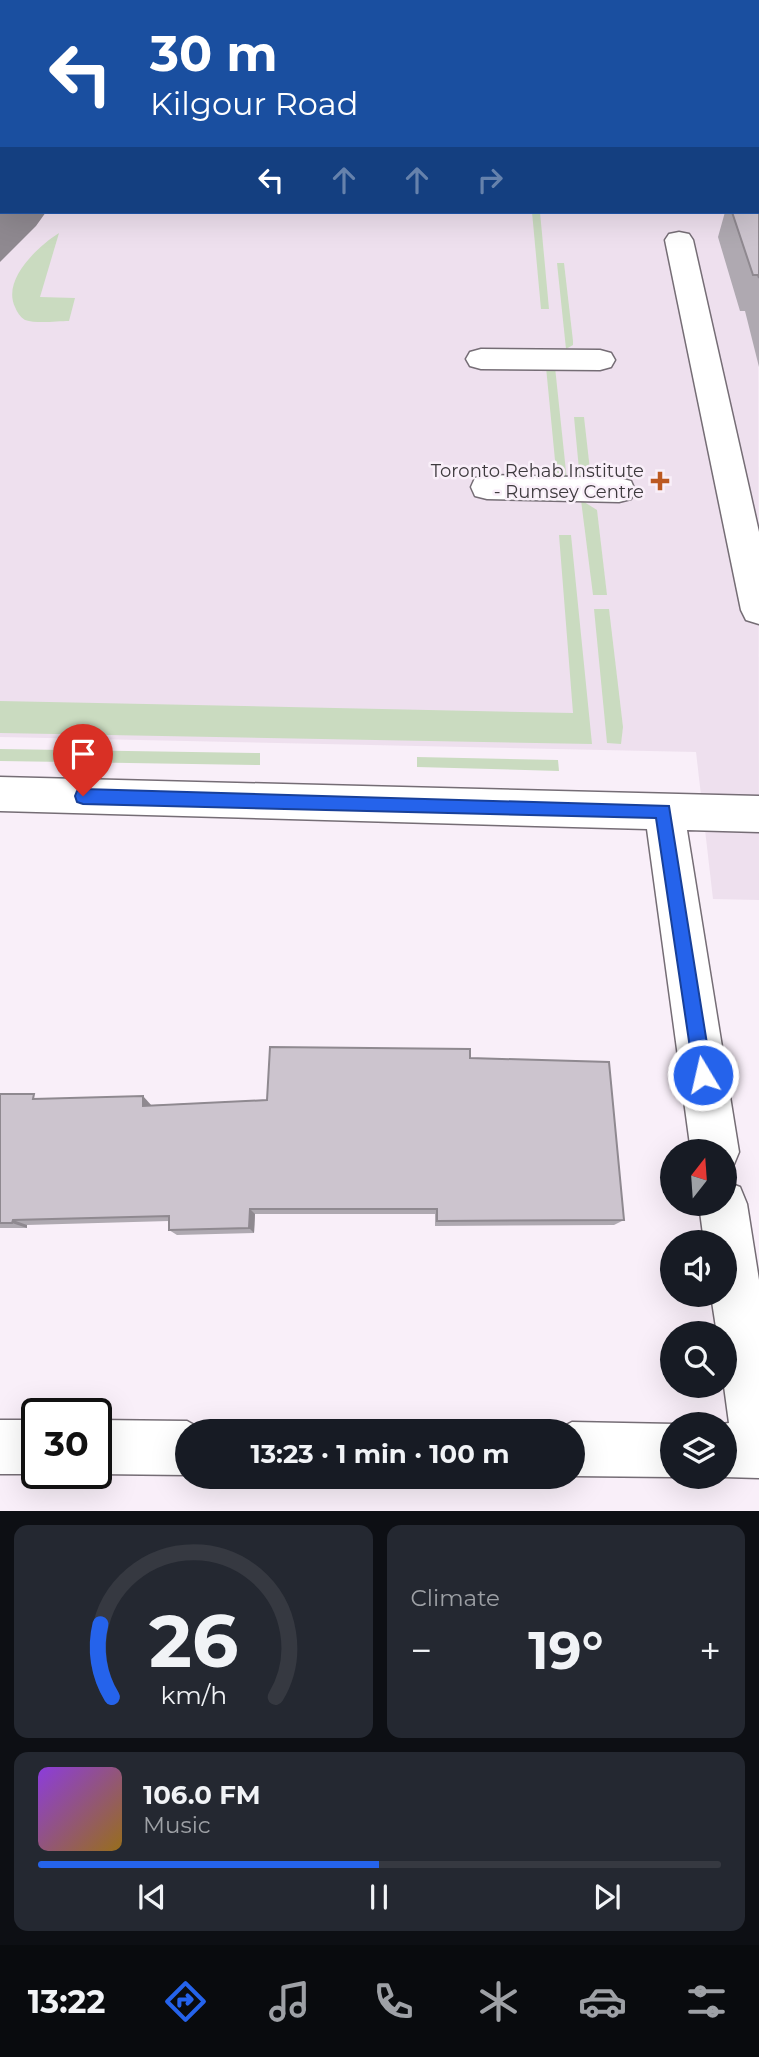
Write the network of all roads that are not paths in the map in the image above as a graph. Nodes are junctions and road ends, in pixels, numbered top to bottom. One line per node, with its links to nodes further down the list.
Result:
1 (679, 240): 6 (street)
2 (481, 359): 3 (street)
3 (600, 360)
4 (486, 487): 5 (street)
5 (619, 490)
6 (759, 610)
7 (0, 794): 8 (street)
8 (664, 811): 9 (street); 10 (street)
9 (759, 814)
10 (713, 1139)
11 (725, 1216): 19 (street)
12 (0, 1447): 13 (street)
13 (21, 1447)
14 (112, 1447): 15 (street)
15 (175, 1448)
16 (585, 1449): 17 (street)
17 (660, 1450)
18 (737, 1450): 19 (street)
19 (759, 1450)

